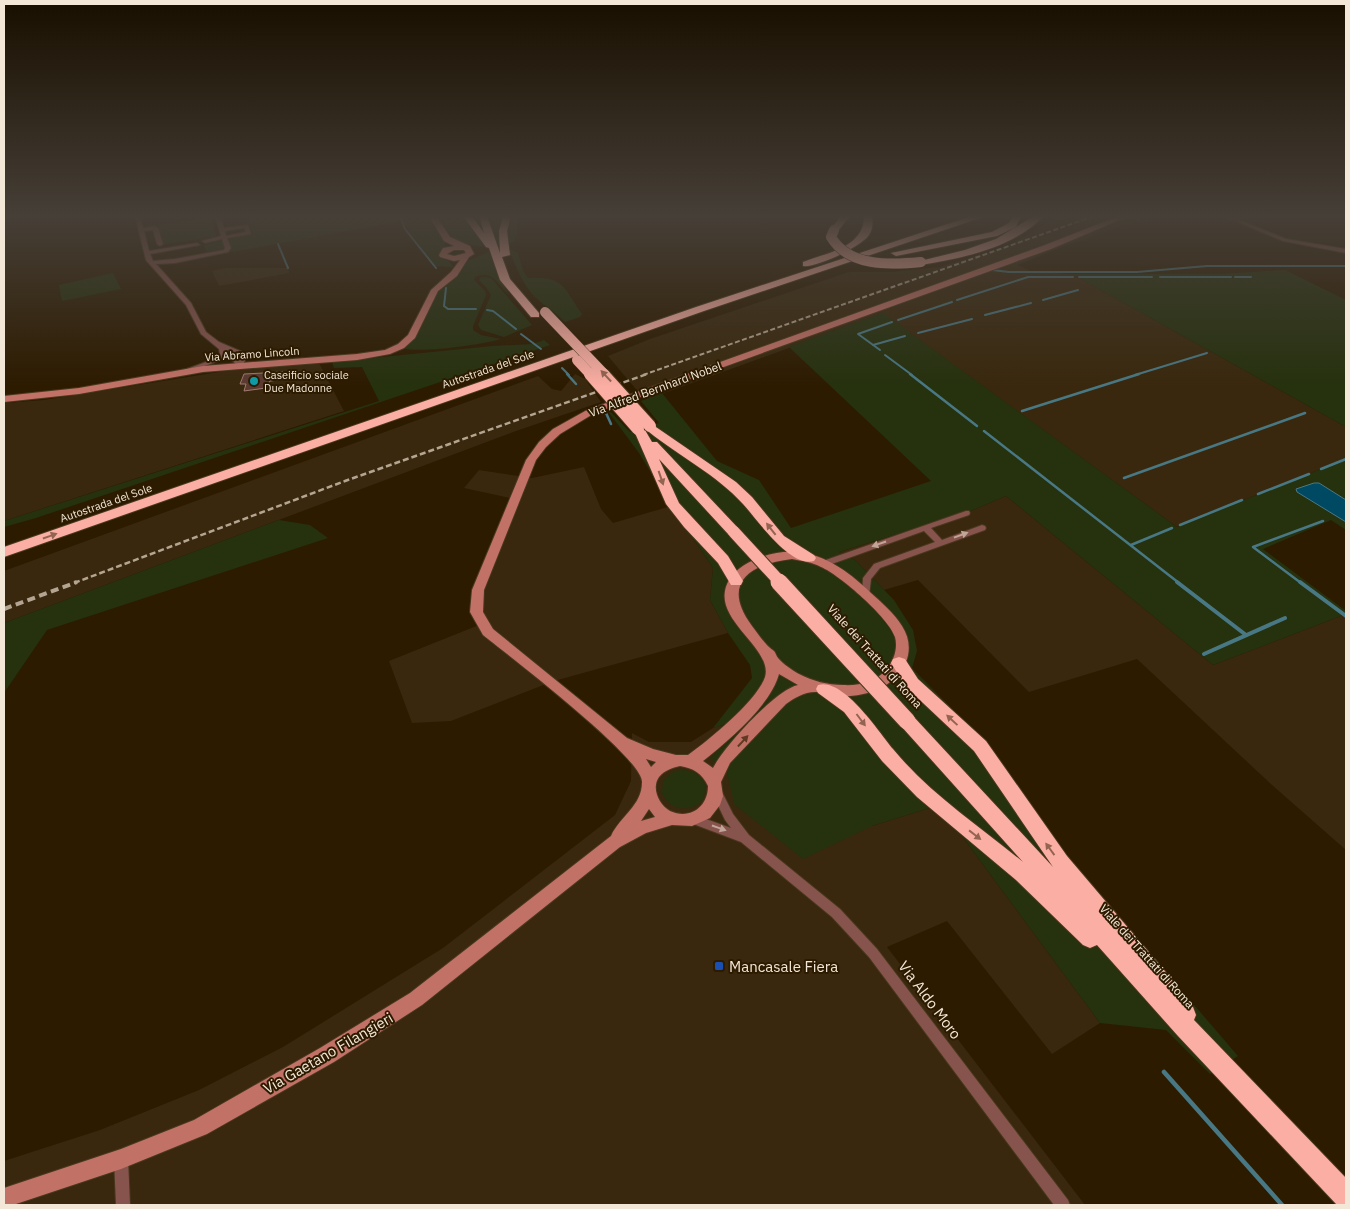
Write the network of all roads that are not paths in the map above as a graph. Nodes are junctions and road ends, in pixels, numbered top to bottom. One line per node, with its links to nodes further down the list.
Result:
1 (161, 272): 10 (street)
2 (455, 272): 12 (street, Via Abramo Lincoln)
3 (504, 272): 15 (highway, Viale dei Trattati di Roma, bridge)
4 (793, 272): 9 (highway)
5 (797, 272): 9 (highway, Autostrada del Sole)
6 (799, 272): 9 (highway, Autostrada del Sole)
7 (806, 272): 9 (highway)
8 (977, 272): 29 (street, Via Alfred Bernhard Nobel)
9 (781, 278): 19 (highway, Autostrada del Sole); 21 (highway, Autostrada del Sole, one-way to 9)
10 (217, 343): 11 (street); 12 (street)
11 (222, 349): 12 (street); 13 (street)
12 (245, 363): 13 (street, Via Abramo Lincoln)
13 (184, 372): 14 (street, Via Abramo Lincoln)
14 (4, 399)
15 (646, 430): 22 (highway, one-way to 15); 24 (highway, one-way to 24); 38 (highway, Viale dei Trattati di Roma, bridge)
16 (966, 513): 17 (street)
17 (926, 528): 20 (street); 23 (street, one-way to 23)
18 (982, 528): 20 (street, one-way to 18)
19 (4, 541)
20 (940, 543): 25 (street)
21 (4, 552)
22 (809, 558): 23 (street); 24 (street)
23 (826, 563): 25 (street)
24 (736, 581): 26 (street)
25 (866, 595): 27 (street)
26 (770, 655): 28 (street); 31 (street)
27 (898, 663): 28 (street); 38 (highway, one-way to 27)
28 (820, 688): 33 (street, one-way to 28); 38 (highway, one-way to 38)
29 (618, 738): 30 (street, Via Alfred Bernhard Nobel); 32 (street, Via Alfred Bernhard Nobel)
30 (675, 761): 31 (street); 32 (street)
31 (692, 761): 33 (street)
32 (649, 787): 34 (street); 37 (street, Via Gaetano Filangieri)
33 (716, 787): 35 (street); 36 (street, Via Aldo Moro)
34 (673, 818): 35 (street); 37 (street, Via Gaetano Filangieri)
35 (692, 819): 36 (street, Via Aldo Moro, one-way to 36)
36 (746, 838): 43 (street, Via Aldo Moro)
37 (614, 842): 39 (street, Via Gaetano Filangieri)
38 (1188, 1025): 40 (highway, Viale dei Trattati di Roma)
39 (121, 1159): 41 (street, Via Gaetano Filangieri); 42 (street)
40 (1346, 1196)
41 (4, 1198)
42 (123, 1205)
43 (1062, 1205)

